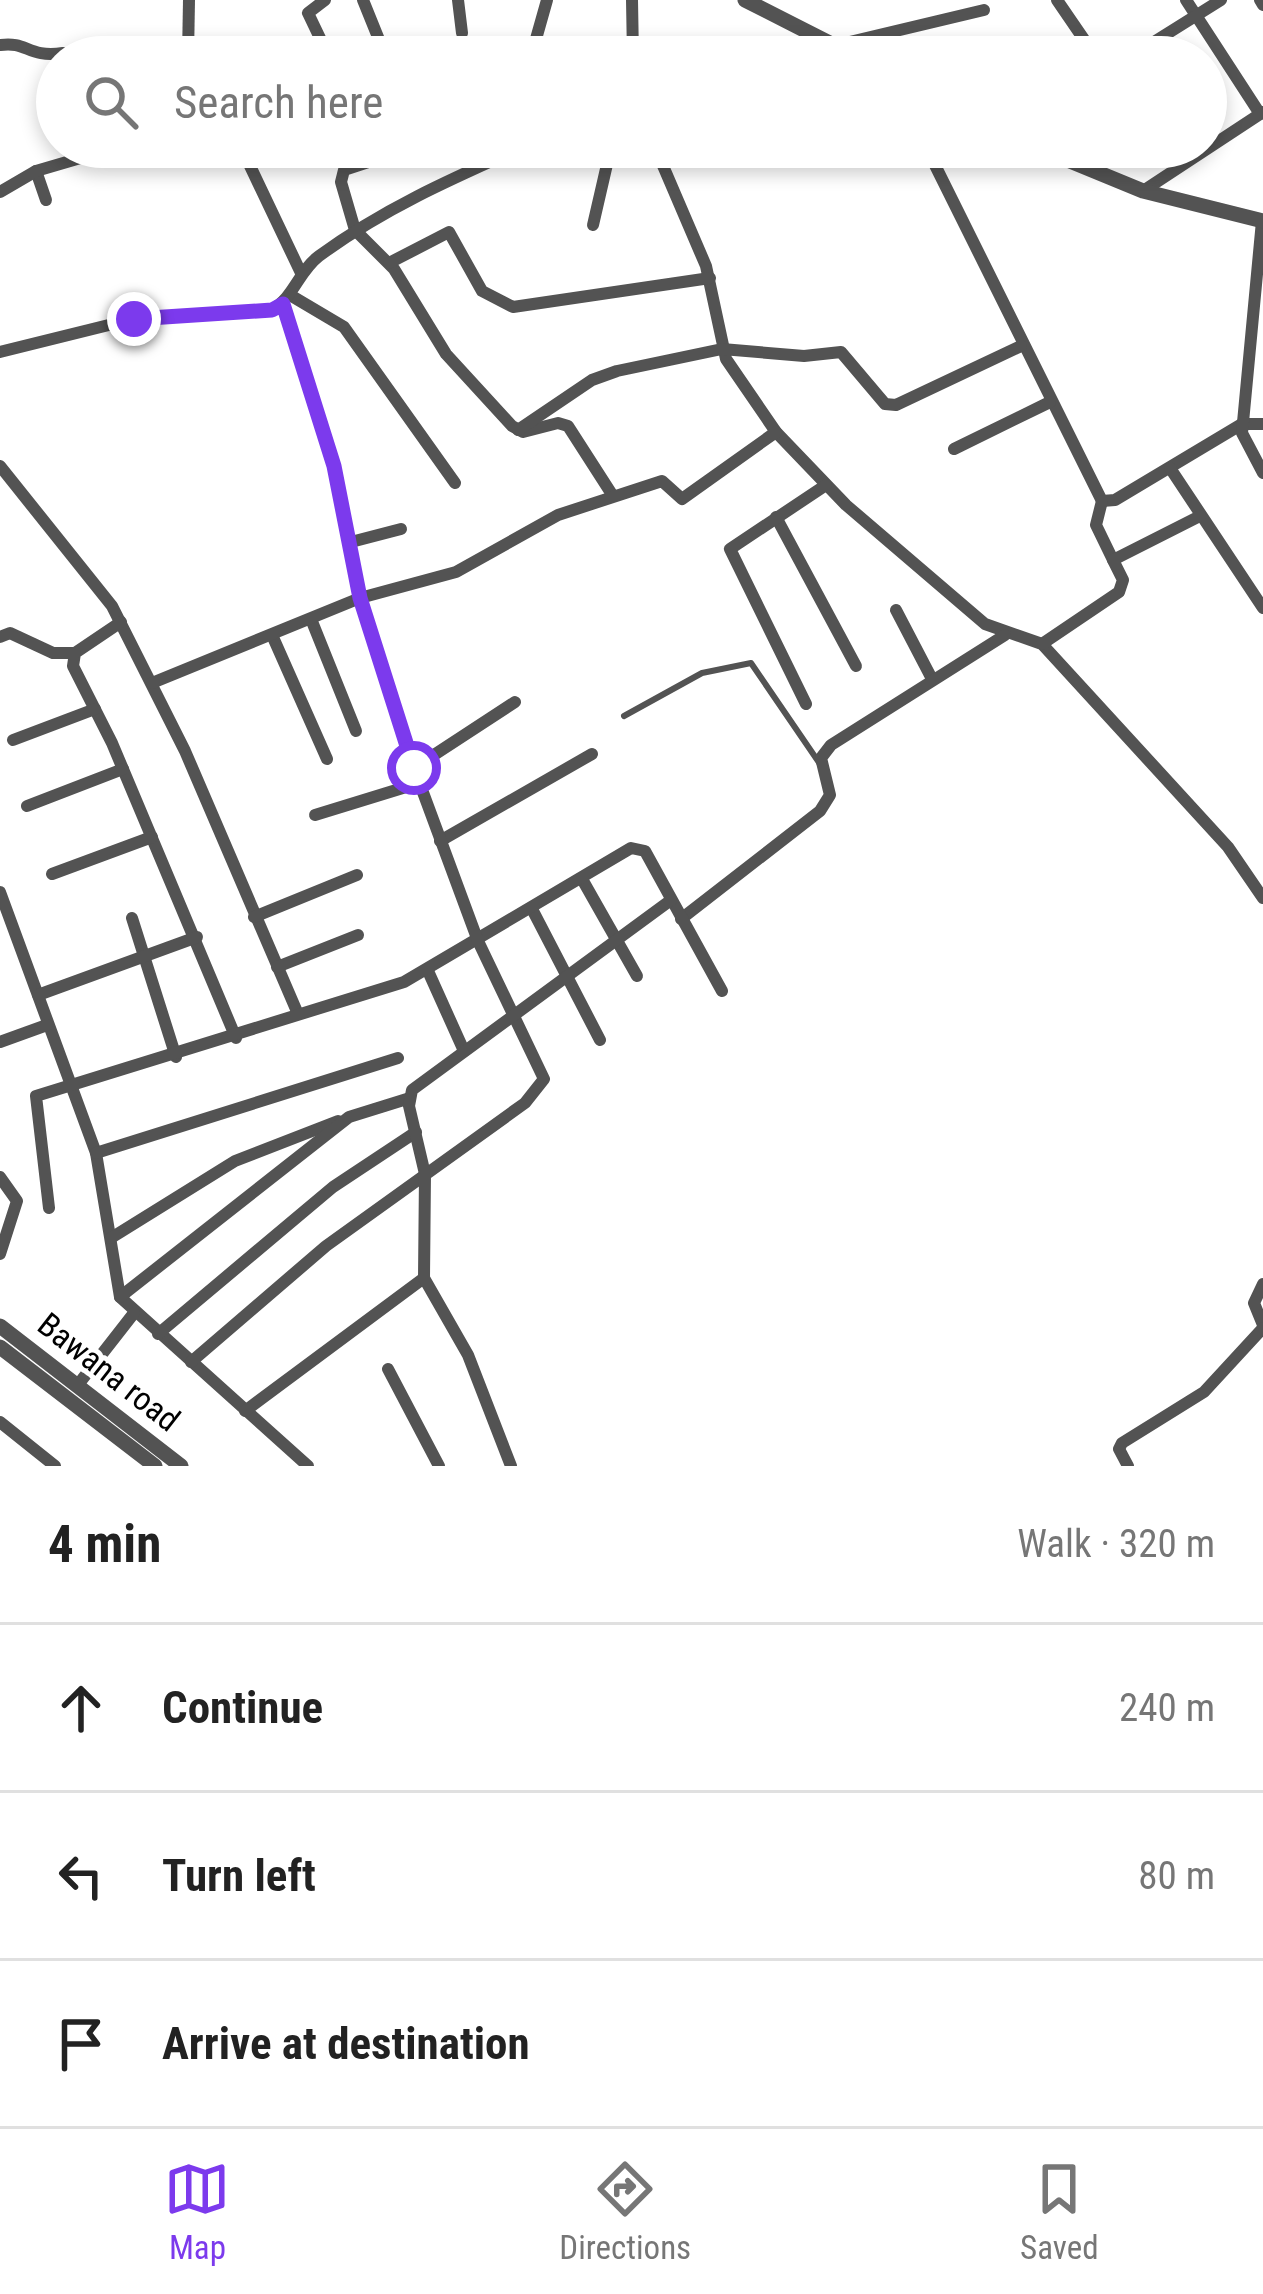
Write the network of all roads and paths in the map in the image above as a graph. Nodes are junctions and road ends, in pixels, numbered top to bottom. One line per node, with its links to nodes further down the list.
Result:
1 (189, 0): 14 (street)
2 (325, 0): 15 (street)
3 (363, 0): 16 (street)
4 (458, 0): 13 (street)
5 (547, 0): 17 (street)
6 (632, 0): 18 (street)
7 (745, 0): 19 (street)
8 (1057, 0): 21 (street)
9 (1186, 0): 12 (street)
10 (1221, 0): 12 (street)
11 (984, 10): 20 (street)
12 (1197, 16): 22 (street); 23 (street)
13 (462, 33)
14 (188, 36)
15 (318, 36)
16 (378, 36)
17 (537, 36)
18 (633, 36)
19 (819, 36)
20 (875, 36)
21 (1082, 36)
22 (1164, 36)
23 (1210, 36)
24 (0, 45): 25 (street)
25 (36, 55)
26 (1227, 61): 27 (street)
27 (1262, 113): 28 (street)
28 (1227, 136)
29 (46, 168): 38 (street)
30 (251, 168): 46 (street)
31 (350, 168): 44 (street)
32 (476, 168): 44 (street)
33 (605, 168): 43 (street)
34 (664, 168): 47 (street)
35 (936, 168): 49 (street)
36 (1087, 168): 39 (street)
37 (1178, 168): 39 (street)
38 (36, 171): 40 (street); 41 (street)
39 (1143, 191): 42 (street)
40 (0, 192)
41 (46, 200)
42 (1263, 221): 53 (street)
43 (593, 225)
44 (355, 230): 45 (street); 46 (street)
45 (389, 263): 47 (street); 55 (street)
46 (301, 273): 48 (street)
47 (710, 278): 50 (street)
48 (286, 300): 51 (street); 61 (street); 68 (street)
49 (1021, 346): 50 (street); 52 (street)
50 (722, 349): 55 (street); 56 (street)
51 (0, 352)
52 (1050, 402): 57 (street); 64 (street)
53 (1242, 424): 54 (street); 59 (street); 60 (street)
54 (1263, 424)
55 (518, 430): 63 (street)
56 (776, 432): 62 (street); 63 (street)
57 (954, 449)
58 (0, 466): 74 (street)
59 (1170, 469): 64 (street); 65 (street)
60 (1263, 473)
61 (455, 483)
62 (826, 485): 66 (street); 75 (street)
63 (613, 496): 70 (street)
64 (1102, 500): 69 (street)
65 (1200, 516): 69 (street); 71 (street)
66 (776, 517): 80 (street); 84 (street)
67 (401, 529): 68 (street)
68 (351, 542): 70 (street)
69 (1113, 560): 78 (street)
70 (360, 598): 73 (street); 92 (street)
71 (1263, 608)
72 (896, 610): 81 (street)
73 (311, 620): 76 (street); 87 (street)
74 (121, 622): 79 (street); 82 (street)
75 (1005, 634): 78 (street); 81 (street)
76 (272, 635): 82 (street); 90 (street)
77 (0, 637): 79 (street)
78 (1042, 644): 101 (street)
79 (75, 653): 85 (street)
80 (856, 666)
81 (932, 679): 91 (street)
82 (152, 683): 107 (street)
83 (515, 702): 92 (street)
84 (806, 704)
85 (95, 710): 88 (street); 93 (street)
86 (624, 716): 91 (lane)
87 (356, 731)
88 (13, 740)
89 (592, 754): 98 (street)
90 (327, 759)
91 (822, 767): 109 (street)
92 (414, 768): 94 (street)
93 (123, 769): 95 (street); 97 (street)
94 (419, 783): 96 (street); 98 (street)
95 (27, 806)
96 (315, 815)
97 (152, 837): 99 (street); 111 (street)
98 (440, 841): 112 (street)
99 (52, 874)
100 (357, 875): 107 (street)
101 (1259, 877): 104 (street)
102 (582, 879): 105 (street); 106 (street); 113 (street)
103 (0, 892): 120 (street)
104 (1263, 898)
105 (671, 901): 109 (street); 113 (street)
106 (532, 909): 112 (street); 118 (street)
107 (254, 917): 115 (street)
108 (132, 918): 114 (street)
109 (682, 919): 119 (street)
110 (358, 935): 115 (street)
111 (197, 937): 114 (street); 124 (street)
112 (478, 941): 116 (street); 122 (street)
113 (616, 942): 117 (street); 118 (street)
114 (143, 957): 120 (street); 128 (street)
115 (277, 967): 121 (street)
116 (428, 971): 121 (street); 127 (street)
117 (637, 976)
118 (570, 977): 122 (street); 125 (street)
119 (722, 991)
120 (38, 994): 123 (street)
121 (298, 1014): 124 (street)
122 (517, 1015): 127 (street); 135 (street)
123 (47, 1024): 126 (street); 130 (street)
124 (236, 1038): 128 (street)
125 (600, 1040)
126 (0, 1042)
127 (464, 1051): 131 (street)
128 (176, 1057): 130 (street)
129 (398, 1058): 134 (street)
130 (73, 1086): 134 (street); 137 (street)
131 (410, 1098): 132 (street); 133 (street)
132 (349, 1117): 138 (street); 142 (street)
133 (416, 1132): 135 (street); 146 (street)
134 (96, 1153): 138 (street)
135 (425, 1174): 140 (street); 148 (street)
136 (0, 1177): 139 (street)
137 (49, 1208)
138 (111, 1238): 142 (street)
139 (0, 1254)
140 (424, 1277): 151 (street); 158 (street)
141 (1263, 1284): 145 (street)
142 (120, 1297): 143 (street)
143 (134, 1312): 146 (street); 150 (street)
144 (0, 1326): 150 (street, Bawana road)
145 (1263, 1327): 159 (street)
146 (158, 1334): 148 (street)
147 (0, 1347): 155 (street, Bawana road)
148 (191, 1362): 151 (street)
149 (388, 1369): 157 (street)
150 (77, 1386): 156 (street, Bawana road)
151 (245, 1411): 153 (street)
152 (0, 1423): 154 (street)
153 (305, 1465)
154 (55, 1466)
155 (155, 1466)
156 (181, 1466)
157 (439, 1466)
158 (511, 1466)
159 (1128, 1466)

